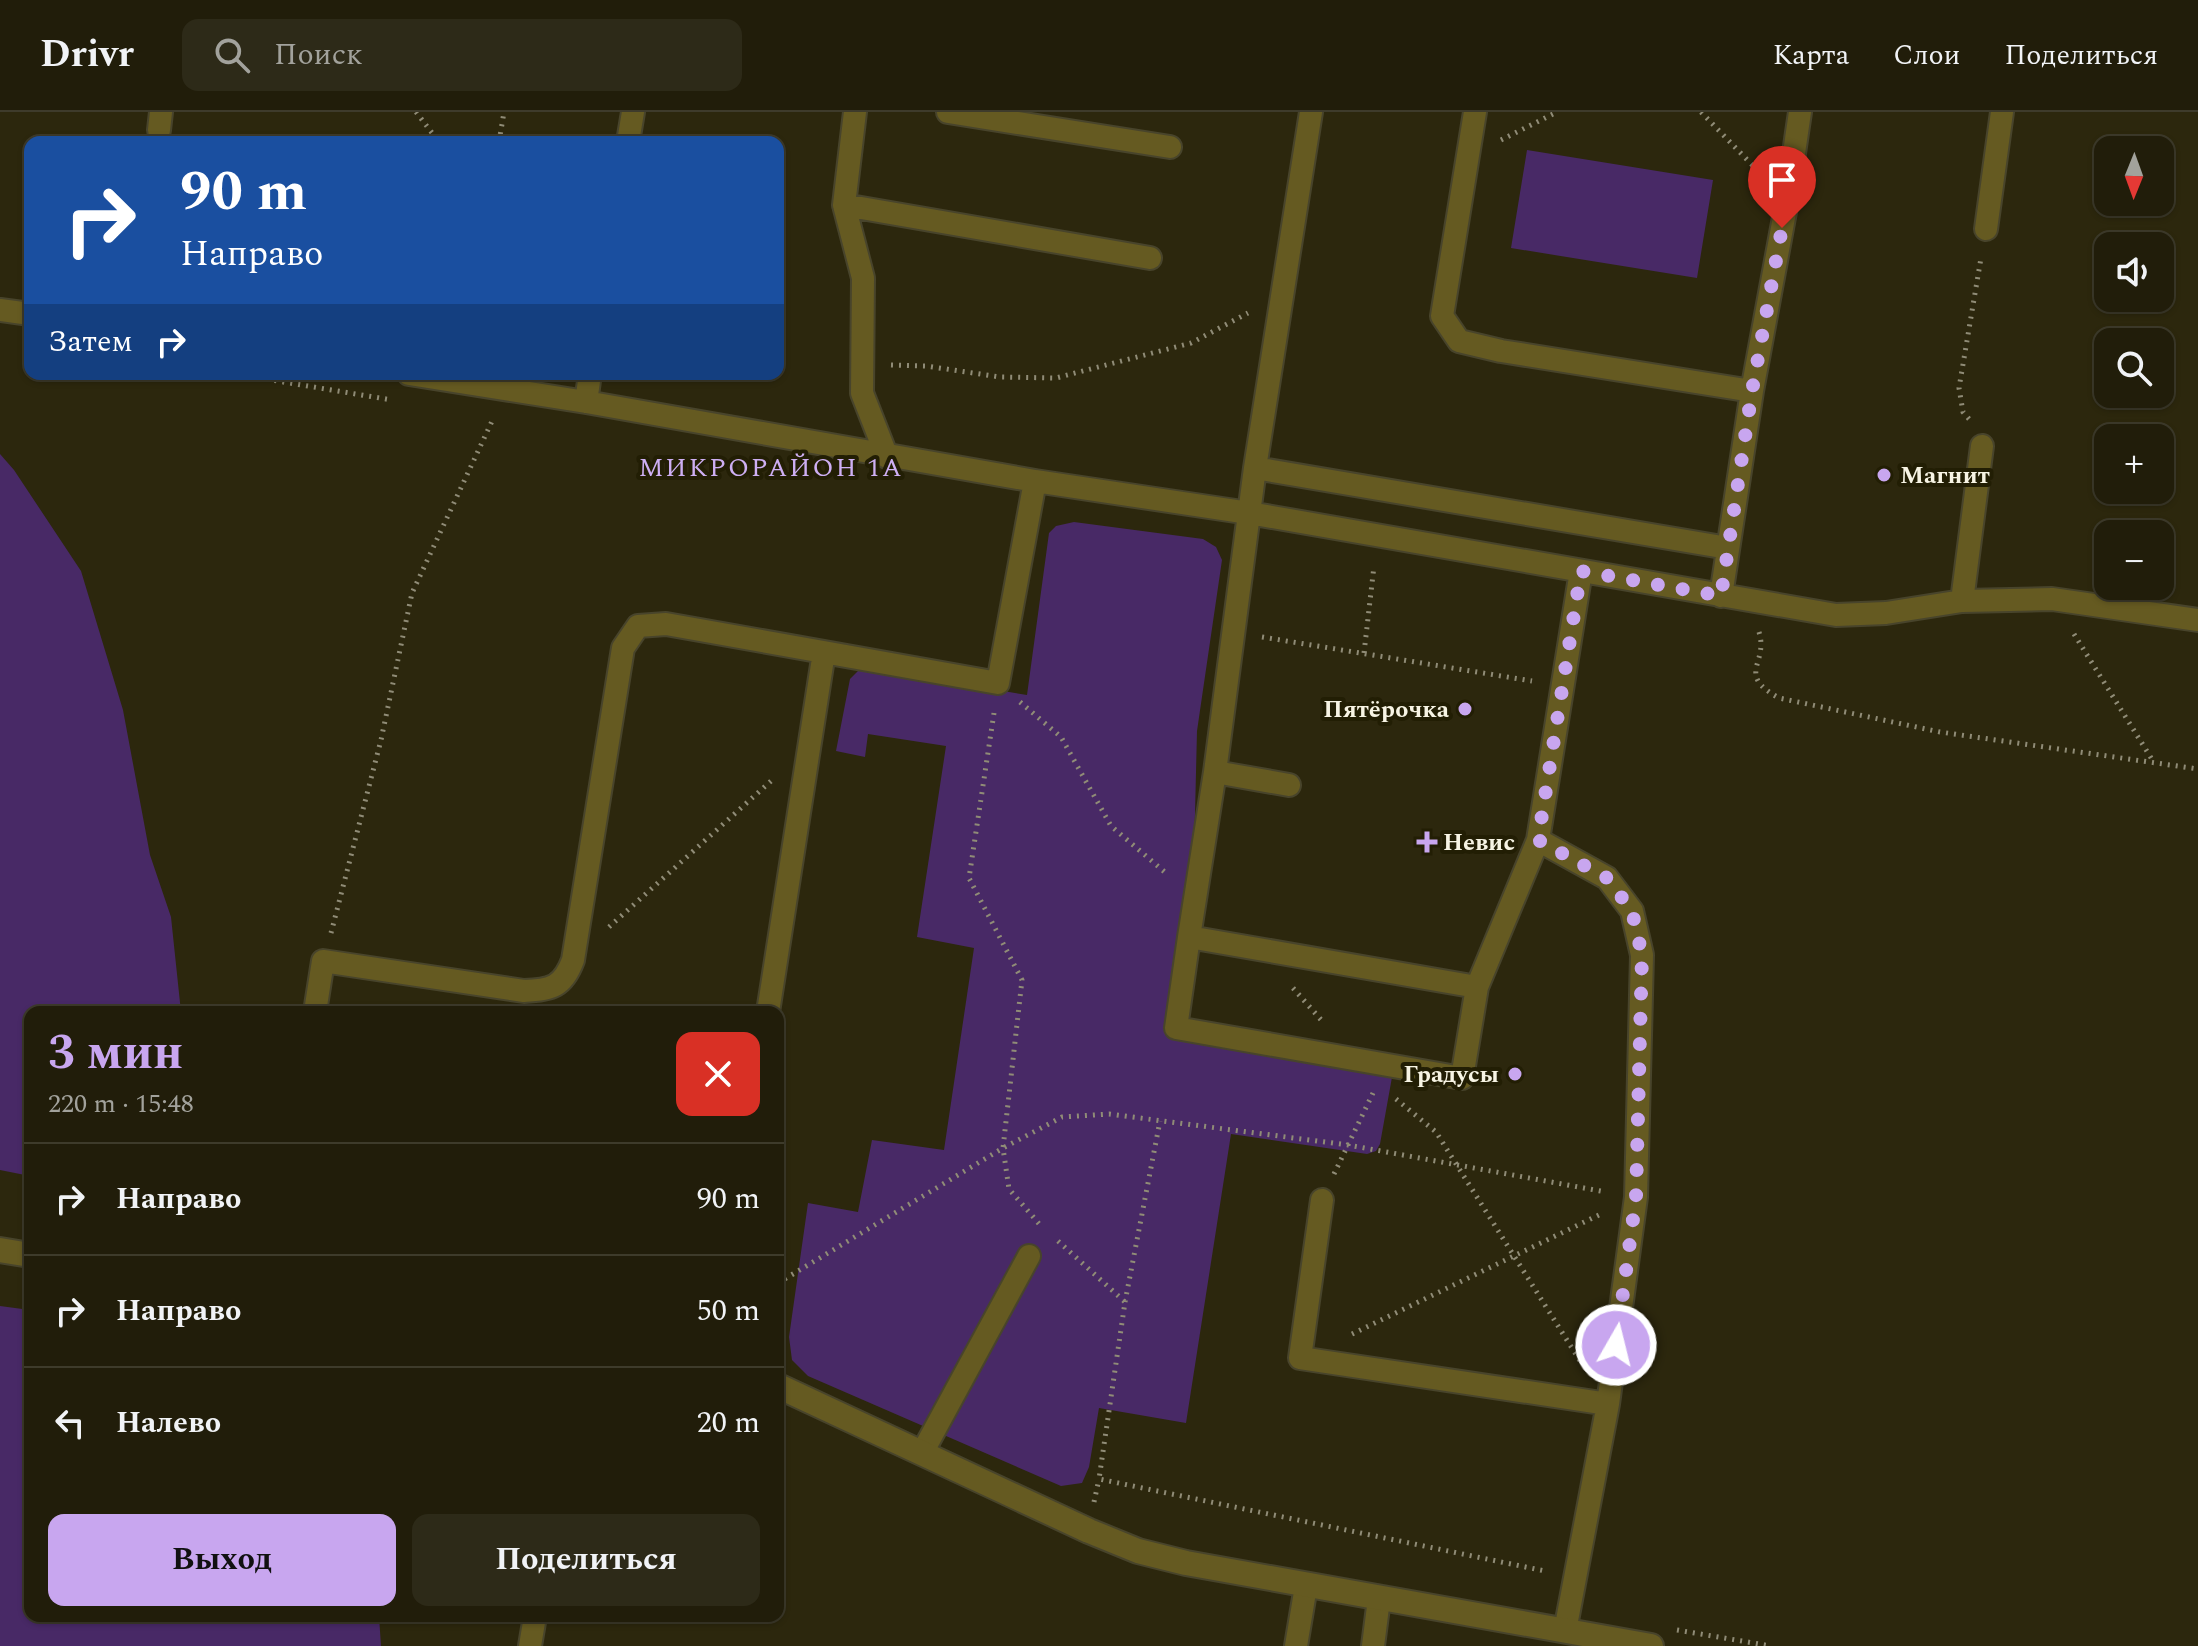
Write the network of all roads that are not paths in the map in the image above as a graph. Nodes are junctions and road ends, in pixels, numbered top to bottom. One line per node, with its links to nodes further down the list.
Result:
1 (633, 112): 8 (lane)
2 (855, 112): 10 (lane)
3 (948, 112): 9 (lane)
4 (1311, 112): 21 (lane)
5 (1475, 112): 17 (lane)
6 (1800, 112): 17 (lane)
7 (2002, 112): 11 (lane)
8 (629, 136)
9 (1170, 147)
10 (844, 205): 12 (lane); 20 (lane)
11 (1986, 229)
12 (1150, 258)
13 (0, 310): 14 (lane)
14 (24, 313)
15 (446, 380): 18 (lane)
16 (589, 380): 18 (lane)
17 (1752, 391): 24 (lane)
18 (586, 402): 20 (lane)
19 (1982, 446): 27 (lane)
20 (887, 457): 22 (lane)
21 (1255, 468): 23 (lane); 24 (lane)
22 (1035, 481): 23 (lane); 29 (lane)
23 (1249, 513): 25 (lane); 30 (lane)
24 (1728, 548): 26 (lane)
25 (1581, 571): 26 (lane); 32 (lane)
26 (1721, 596): 27 (lane)
27 (1962, 601): 28 (lane)
28 (2198, 620)
29 (824, 652): 35 (lane); 36 (lane)
30 (1215, 772): 31 (lane); 33 (lane)
31 (1289, 785)
32 (1538, 840): 34 (lane); 42 (lane)
33 (1189, 937): 34 (lane); 34 (lane)
34 (1477, 987)
35 (316, 1006)
36 (769, 1006)
37 (1322, 1200): 42 (lane)
38 (0, 1250): 39 (street)
39 (24, 1254)
40 (1029, 1256): 43 (lane)
41 (784, 1389): 43 (street)
42 (1608, 1404): 47 (lane)
43 (922, 1453): 44 (street)
44 (1306, 1586): 45 (street); 49 (lane)
45 (1379, 1599): 47 (street); 50 (lane)
46 (534, 1622): 48 (lane)
47 (1565, 1631): 51 (street)
48 (530, 1646)
49 (1296, 1646)
50 (1373, 1646)
51 (1651, 1646)

